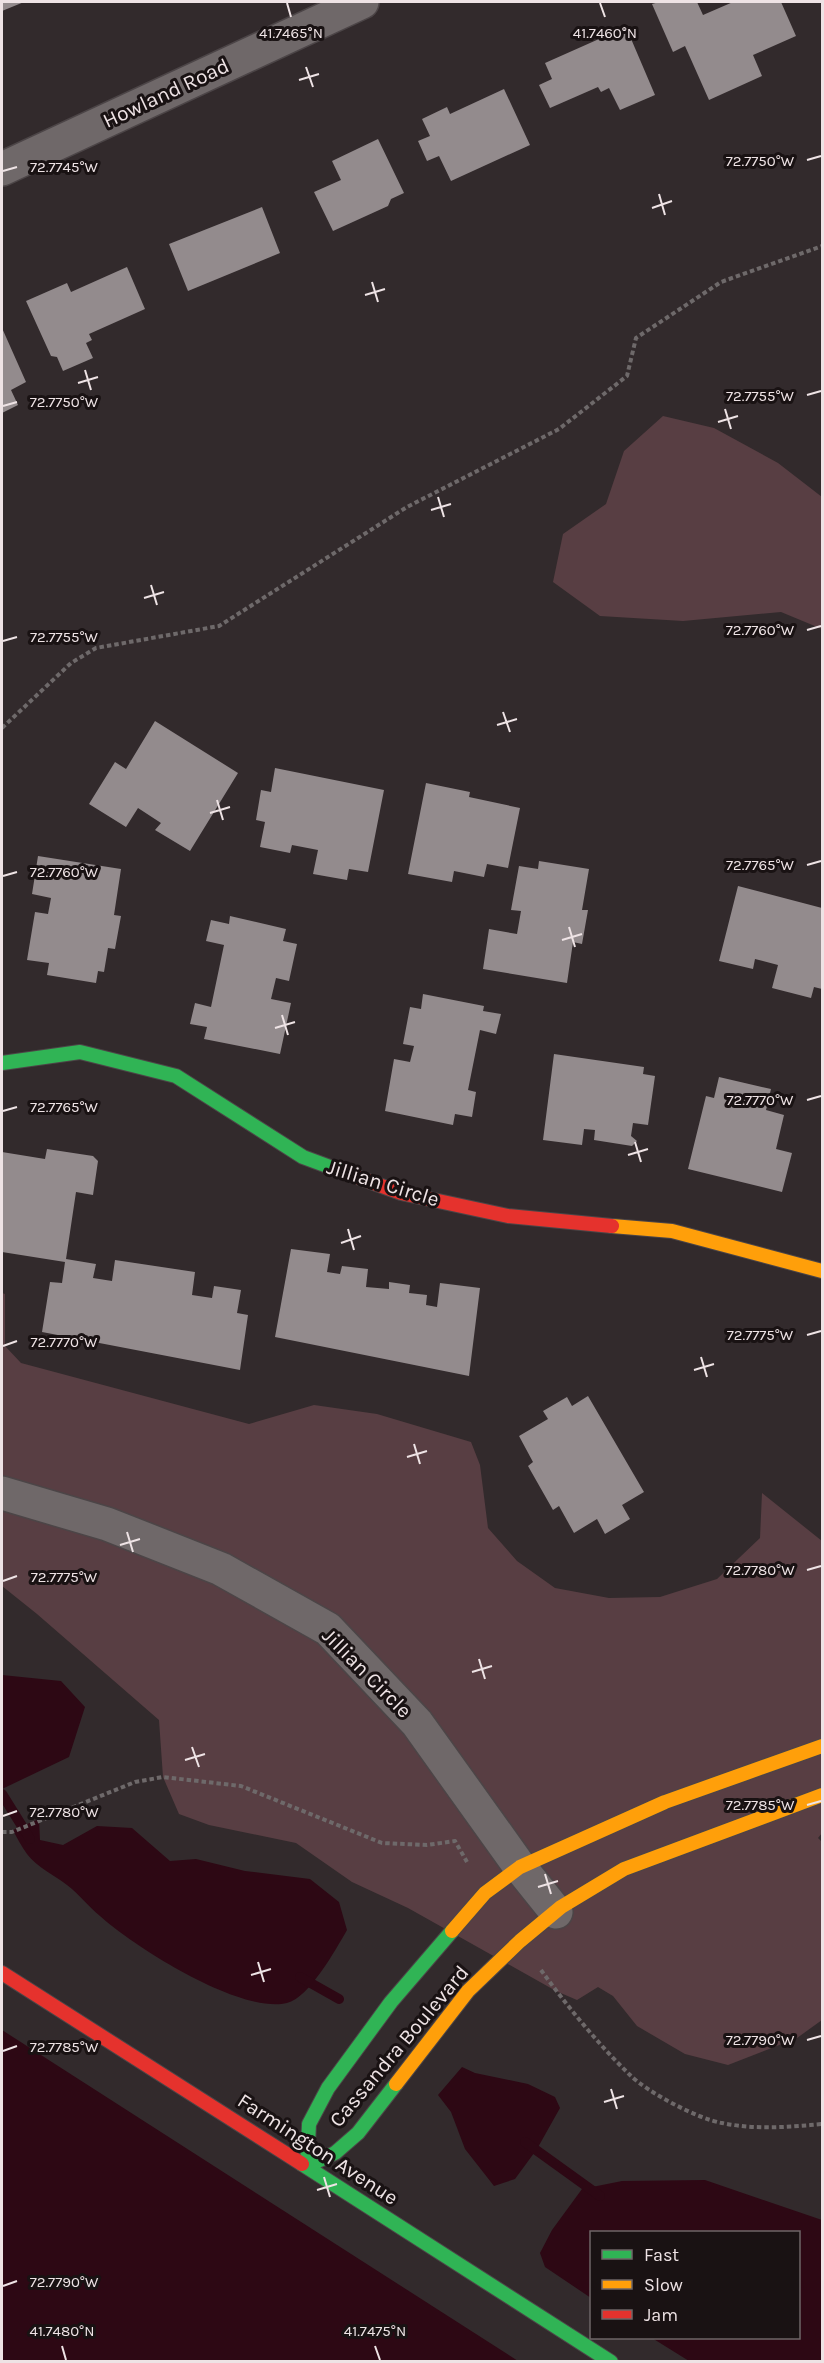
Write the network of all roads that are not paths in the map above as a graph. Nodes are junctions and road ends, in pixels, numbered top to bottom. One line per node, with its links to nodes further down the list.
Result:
1 (362, 2): 2 (street, Howland Road)
2 (2, 169)
3 (2, 1063): 4 (street, Jillian Circle)
4 (822, 1271)
5 (2, 1493): 8 (street, Jillian Circle)
6 (822, 1746): 8 (street, Cassandra Boulevard)
7 (822, 1795): 9 (street, Cassandra Boulevard)
8 (519, 1867): 9 (street, Jillian Circle); 11 (street, Cassandra Boulevard)
9 (556, 1912): 11 (street, Cassandra Boulevard)
10 (2, 1974): 11 (street, Farmington Avenue)
11 (307, 2166): 12 (street, Farmington Avenue)
12 (611, 2361)

